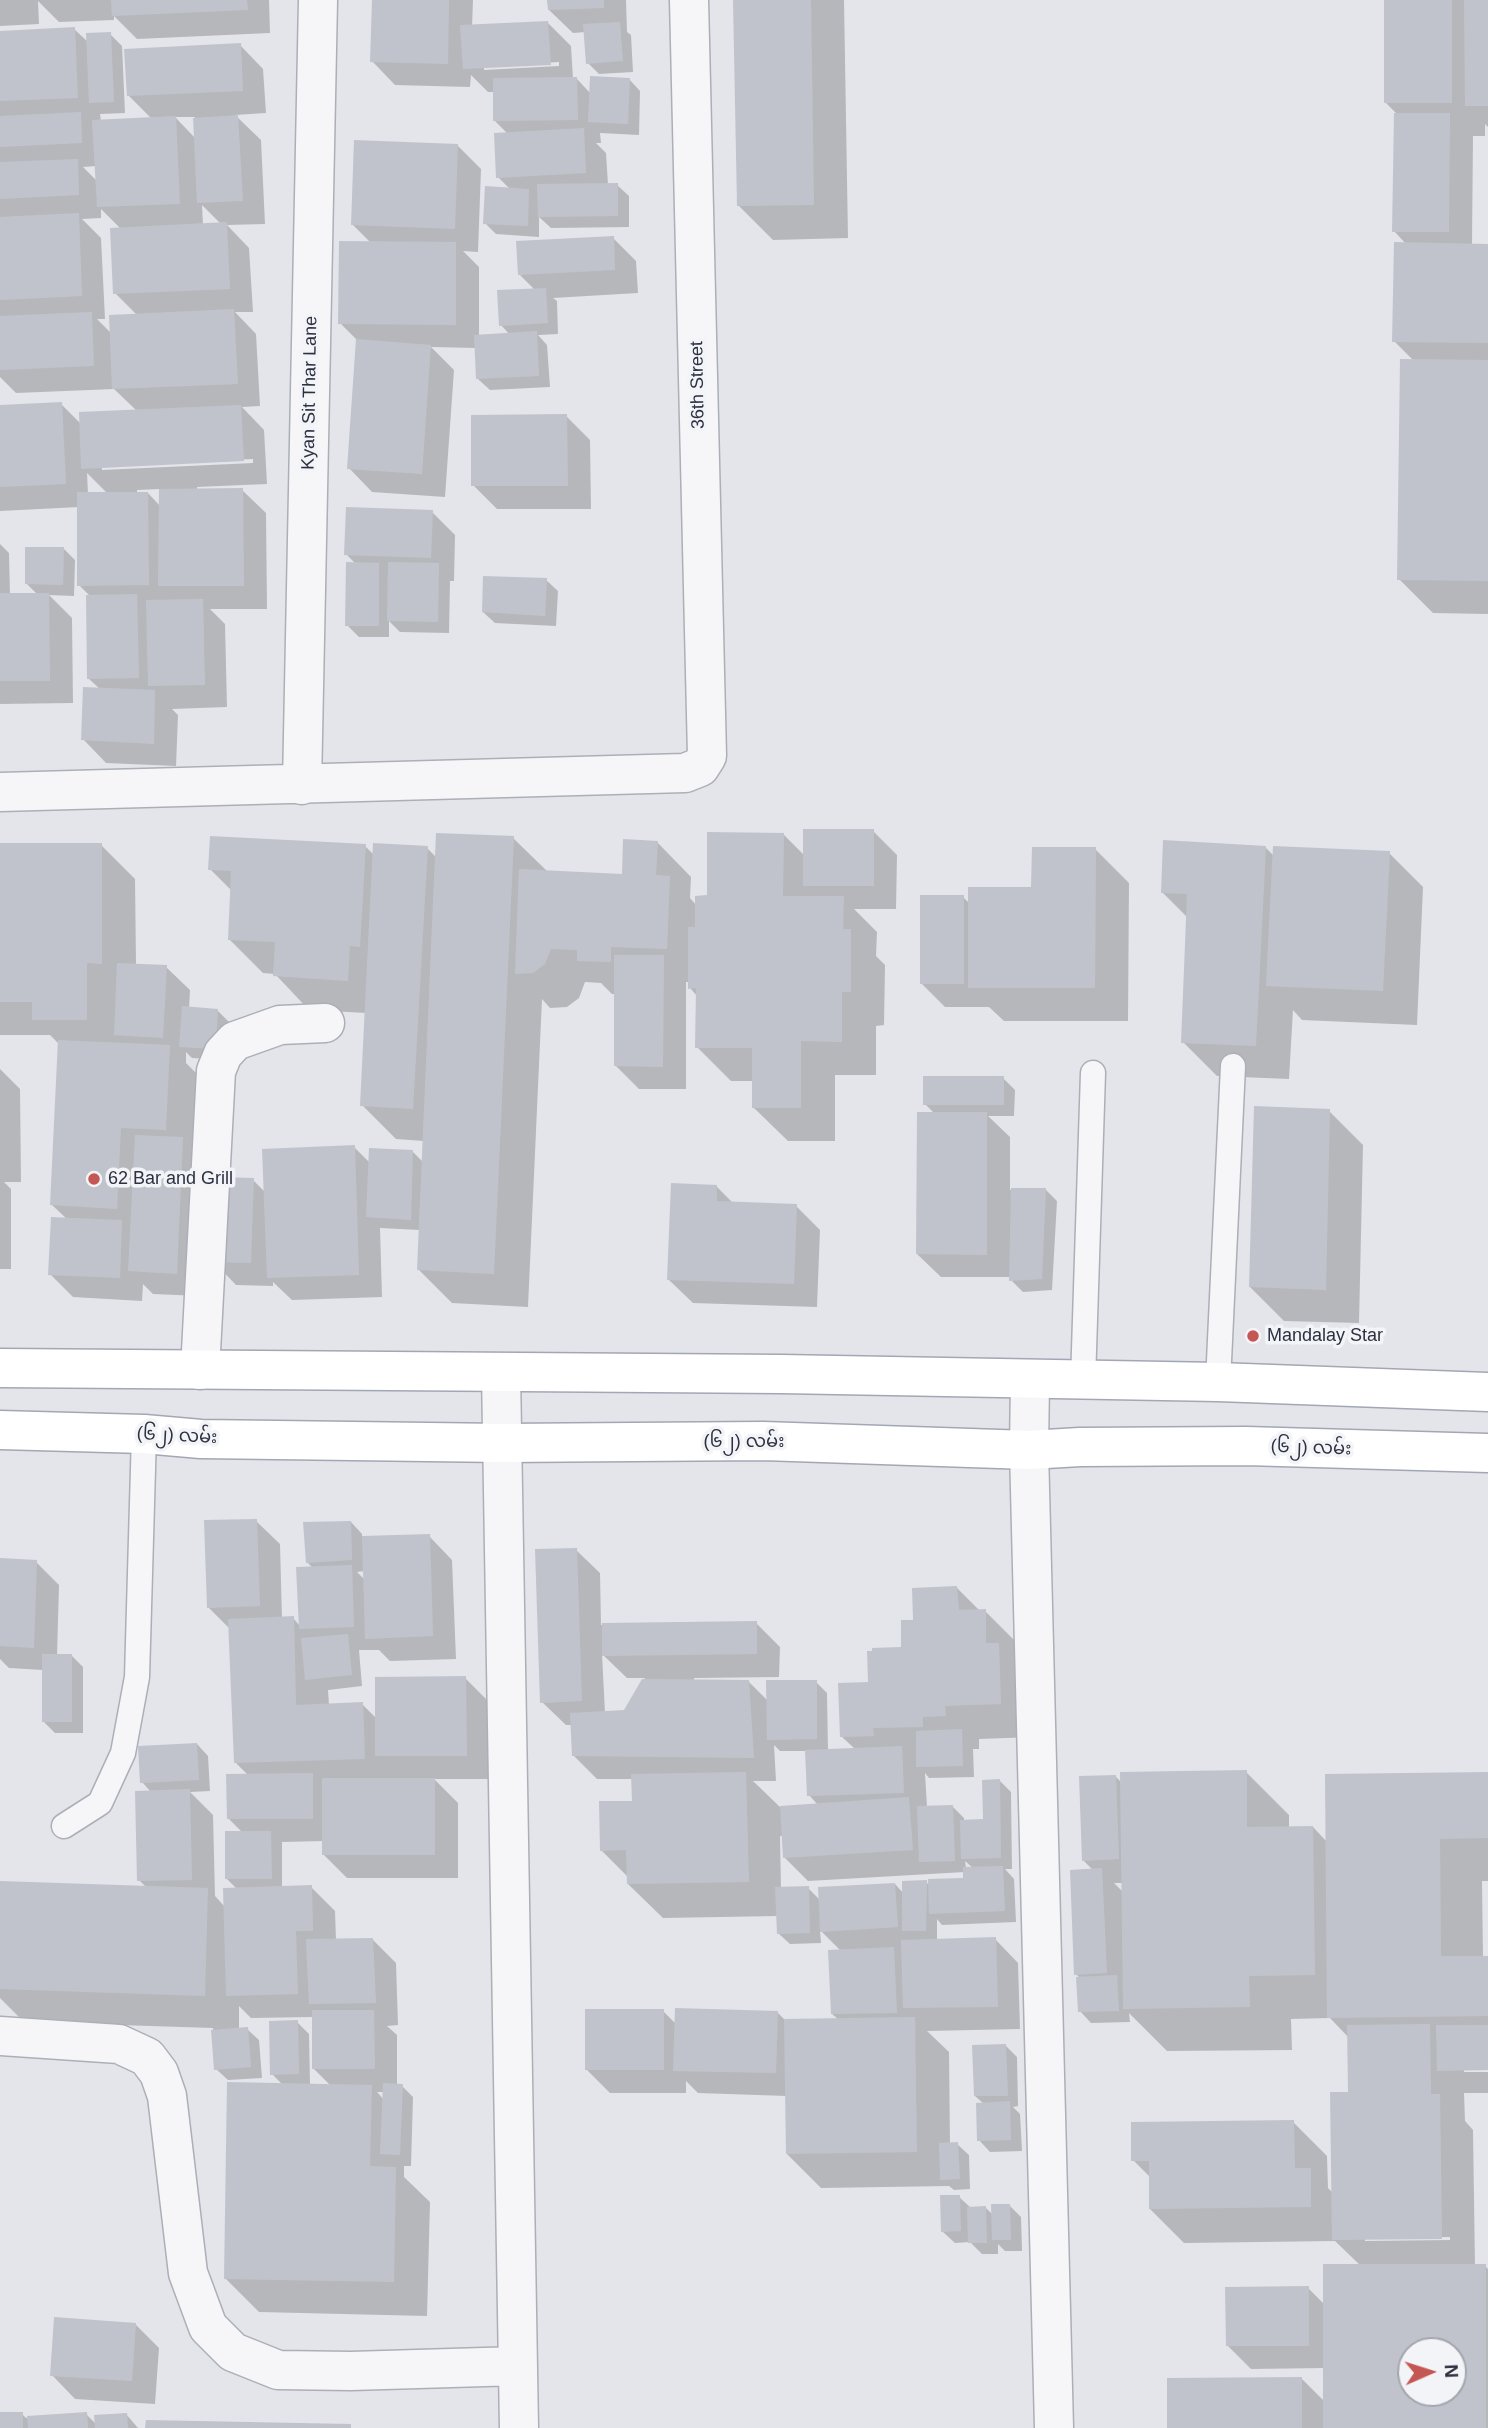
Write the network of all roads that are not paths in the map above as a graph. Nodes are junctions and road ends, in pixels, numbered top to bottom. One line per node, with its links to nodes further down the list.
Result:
1 (318, 0): 3 (street, Kyan Sit Thar Lane)
2 (689, 0): 3 (street, 36th Street)
3 (302, 785): 4 (street)
4 (0, 792)
5 (325, 1023): 9 (street)
6 (1233, 1066): 13 (lane)
7 (1093, 1073): 12 (lane)
8 (0, 1368): 9 (main road)
9 (200, 1370): 10 (main road)
10 (501, 1373): 11 (main road); 17 (street)
11 (1030, 1380): 12 (main road); 18 (street)
12 (1083, 1381): 13 (main road)
13 (1218, 1382): 14 (main road)
14 (1488, 1392)
15 (0, 1430): 16 (main road, (၆၂) လမ်း)
16 (144, 1434): 17 (main road, (၆၂) လမ်း); 20 (lane)
17 (503, 1443): 18 (main road, (၆၂) လမ်း); 22 (street)
18 (1029, 1450): 19 (main road, (၆၂) လမ်း); 24 (street)
19 (1488, 1453)
20 (64, 1826)
21 (0, 2036): 22 (street)
22 (518, 2366): 23 (street)
23 (519, 2428)
24 (1054, 2428)

